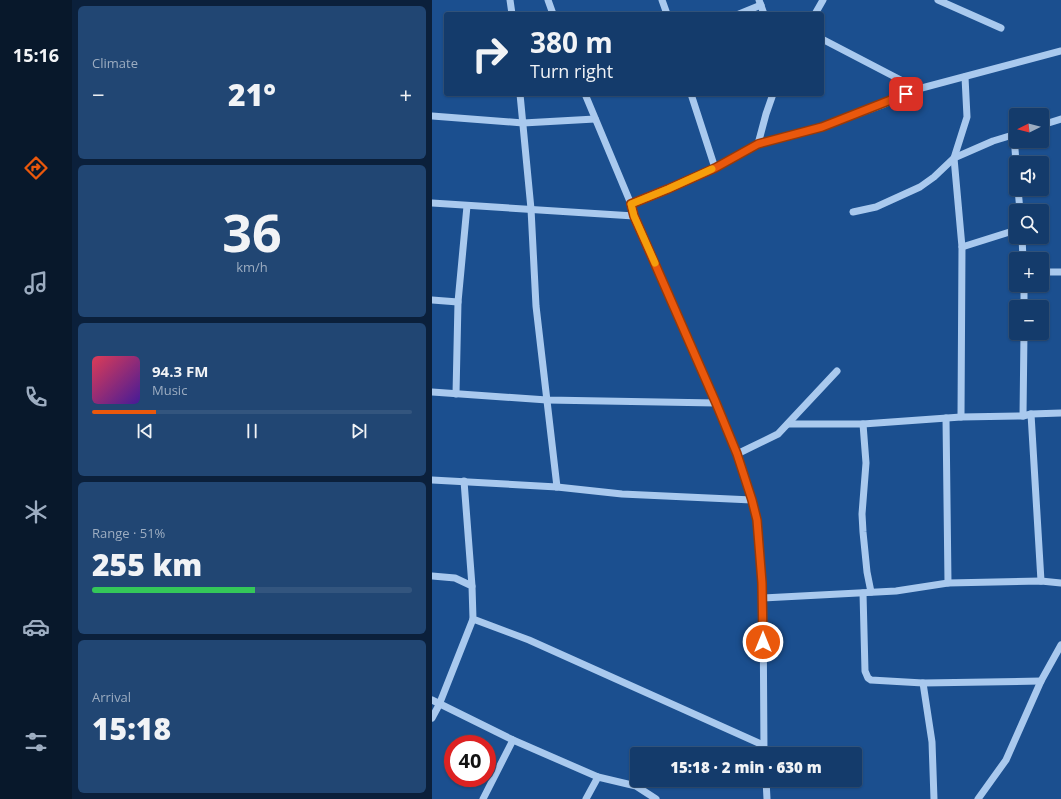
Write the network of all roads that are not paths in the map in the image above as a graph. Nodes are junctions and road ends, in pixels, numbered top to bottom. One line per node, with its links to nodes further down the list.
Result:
1 (510, 0): 7 (street)
2 (548, 0): 8 (street)
3 (662, 0): 9 (street)
4 (823, 0): 12 (street)
5 (938, 0): 13 (street)
6 (760, 2): 10 (street); 11 (street)
7 (512, 12)
8 (552, 12)
9 (665, 12)
10 (742, 12)
11 (763, 12)
12 (816, 12)
13 (1001, 28)
14 (824, 40): 17 (street)
15 (1061, 51): 16 (street)
16 (965, 77): 17 (street); 29 (street)
17 (918, 89): 28 (street)
18 (520, 96): 25 (street)
19 (586, 96): 23 (street)
20 (691, 96): 30 (street)
21 (772, 96): 28 (street)
22 (432, 116): 25 (street)
23 (595, 119): 25 (street); 32 (street)
24 (1061, 119): 26 (street)
25 (523, 123): 34 (street)
26 (1049, 123)
27 (1009, 136): 29 (street)
28 (758, 144): 30 (street)
29 (954, 158): 35 (street); 38 (street)
30 (715, 168): 32 (street)
31 (432, 203): 33 (street)
32 (631, 204): 36 (street)
33 (467, 206): 34 (street); 42 (street)
34 (531, 209): 36 (street); 47 (street)
35 (853, 212)
36 (634, 216): 48 (street)
37 (1009, 232): 38 (street)
38 (962, 247): 52 (street)
39 (1049, 272): 40 (street)
40 (1061, 272)
41 (432, 300): 42 (street)
42 (458, 302): 46 (street)
43 (1024, 340): 51 (street)
44 (837, 371): 54 (street)
45 (432, 392): 46 (street)
46 (456, 394): 47 (street)
47 (547, 400): 48 (street); 59 (street)
48 (716, 403): 56 (street)
49 (1061, 413): 50 (street)
50 (1031, 414): 51 (street); 62 (street)
51 (1023, 416): 52 (street)
52 (961, 417): 53 (street)
53 (946, 418): 55 (street); 63 (street)
54 (788, 424): 55 (street); 56 (street)
55 (863, 424): 66 (street)
56 (737, 454): 60 (street)
57 (432, 480): 58 (street)
58 (464, 481): 59 (street); 65 (street)
59 (557, 488): 60 (street)
60 (752, 500): 68 (street)
61 (432, 576): 65 (street)
62 (1041, 581): 63 (street); 64 (street)
63 (948, 583): 66 (street)
64 (1061, 583)
65 (472, 586): 69 (street)
66 (871, 592): 67 (street)
67 (863, 593): 68 (street); 72 (street)
68 (763, 598): 77 (street)
69 (473, 619): 74 (street); 77 (street)
70 (1061, 645): 71 (street)
71 (1041, 681): 72 (street); 85 (street)
72 (923, 683): 84 (street)
73 (432, 700): 74 (street)
74 (439, 705): 75 (street); 76 (street)
75 (432, 718)
76 (513, 740): 78 (street); 80 (street)
77 (763, 745)
78 (598, 777): 81 (street); 82 (street)
79 (766, 787): 83 (street)
80 (484, 799)
81 (586, 799)
82 (656, 799)
83 (767, 799)
84 (934, 799)
85 (978, 799)

